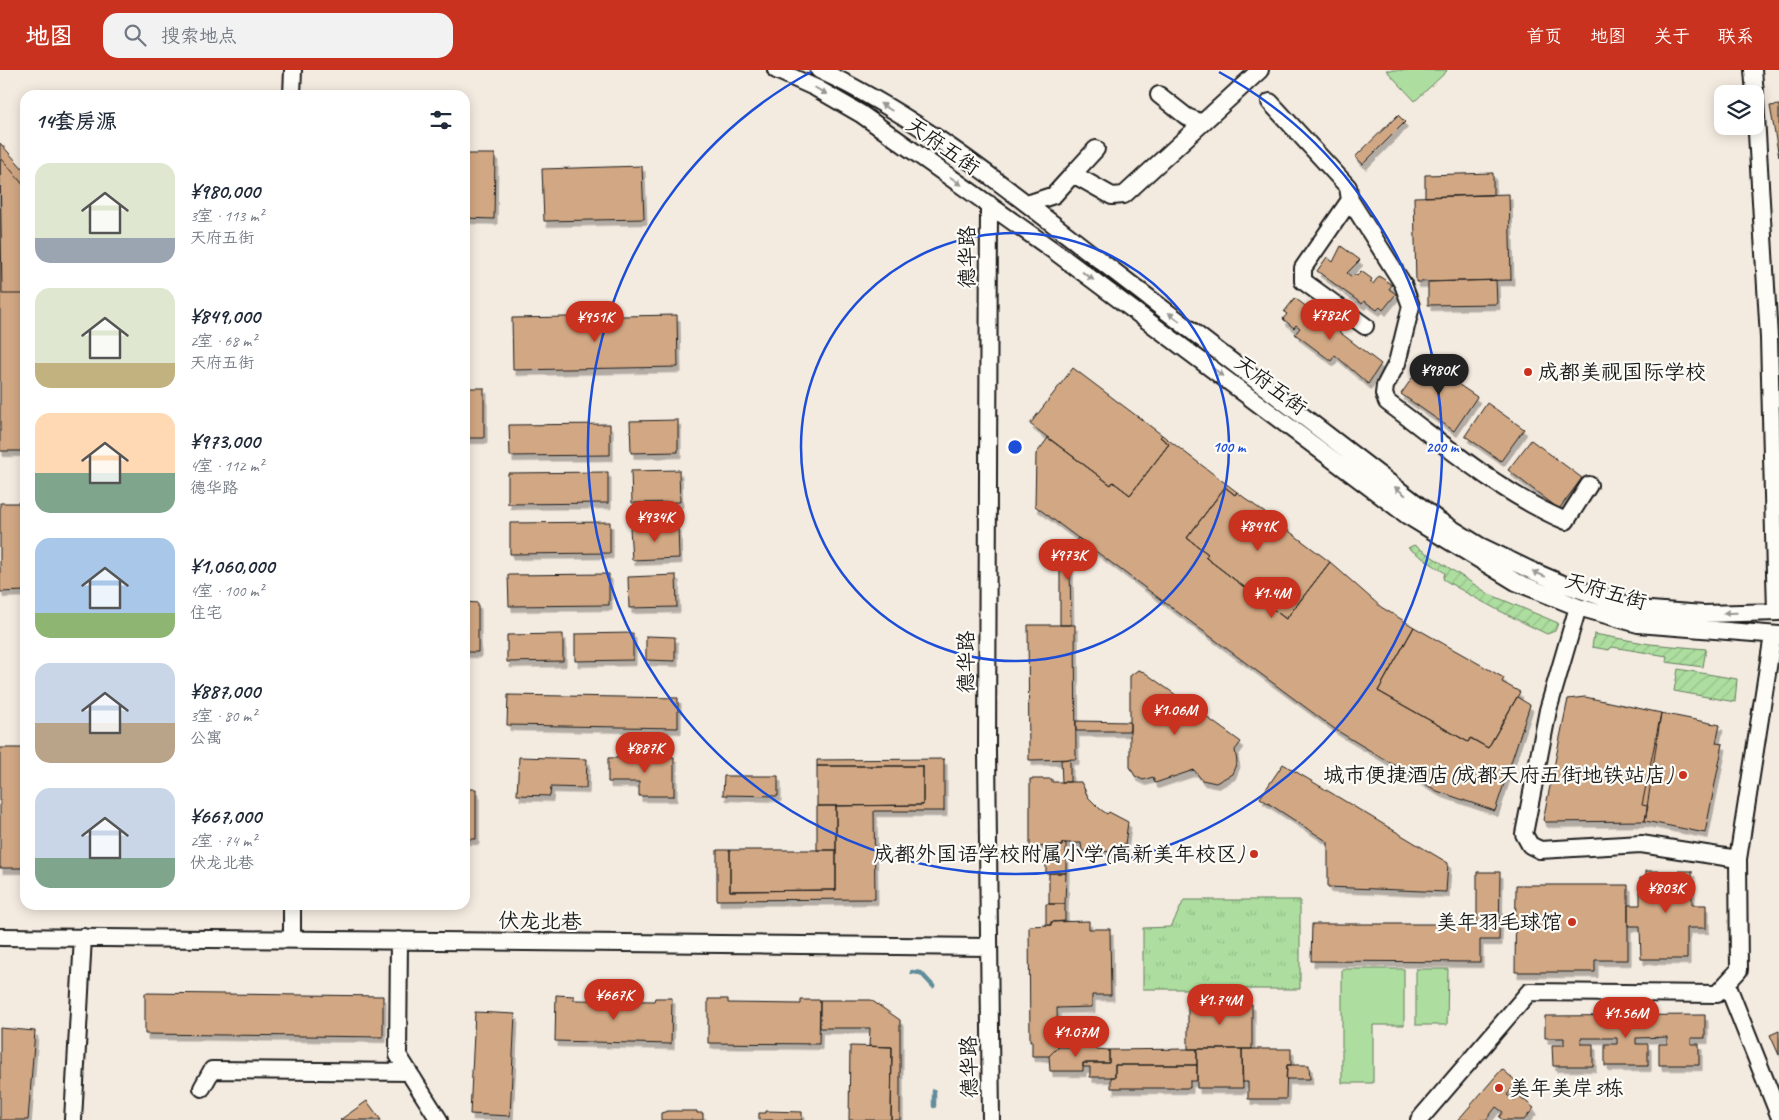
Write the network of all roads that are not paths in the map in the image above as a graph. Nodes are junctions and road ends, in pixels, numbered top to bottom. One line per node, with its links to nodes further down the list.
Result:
1 (293, 70): 7 (street)
2 (776, 70): 15 (street, 天府五街, one-way to 15)
3 (819, 70): 16 (street, 天府五街, one-way to 3)
4 (1260, 70): 10 (street)
5 (1753, 70): 6 (street)
6 (1754, 85)
7 (292, 90)
8 (1159, 95): 10 (street)
9 (1270, 102): 14 (street)
10 (1202, 123): 13 (street)
11 (1757, 135): 20 (street)
12 (1096, 149): 13 (street)
13 (1073, 174): 16 (street)
14 (1350, 200): 17 (street); 18 (street)
15 (989, 204): 19 (street, 天府五街, one-way to 19); 28 (street, 德华路)
16 (1027, 204): 20 (street, 天府五街, one-way to 16)
17 (1365, 326)
18 (1589, 485)
19 (1578, 608): 21 (street, 天府五街); 22 (street)
20 (1778, 612)
21 (1776, 635): 22 (street)
22 (1738, 859): 29 (street)
23 (292, 910): 26 (street)
24 (0, 937): 25 (street, 伏龙北巷)
25 (83, 937): 26 (street, 伏龙北巷); 35 (street)
26 (292, 938): 27 (street, 伏龙北巷)
27 (399, 940): 28 (street, 伏龙北巷); 30 (street)
28 (989, 947): 37 (street, 德华路)
29 (1727, 984): 34 (street); 38 (street)
30 (398, 1055): 31 (street); 32 (street)
31 (388, 1072): 32 (street); 33 (street)
32 (409, 1072): 36 (street)
33 (202, 1088)
34 (1779, 1115)
35 (73, 1120)
36 (439, 1120)
37 (991, 1120)
38 (1418, 1120)

